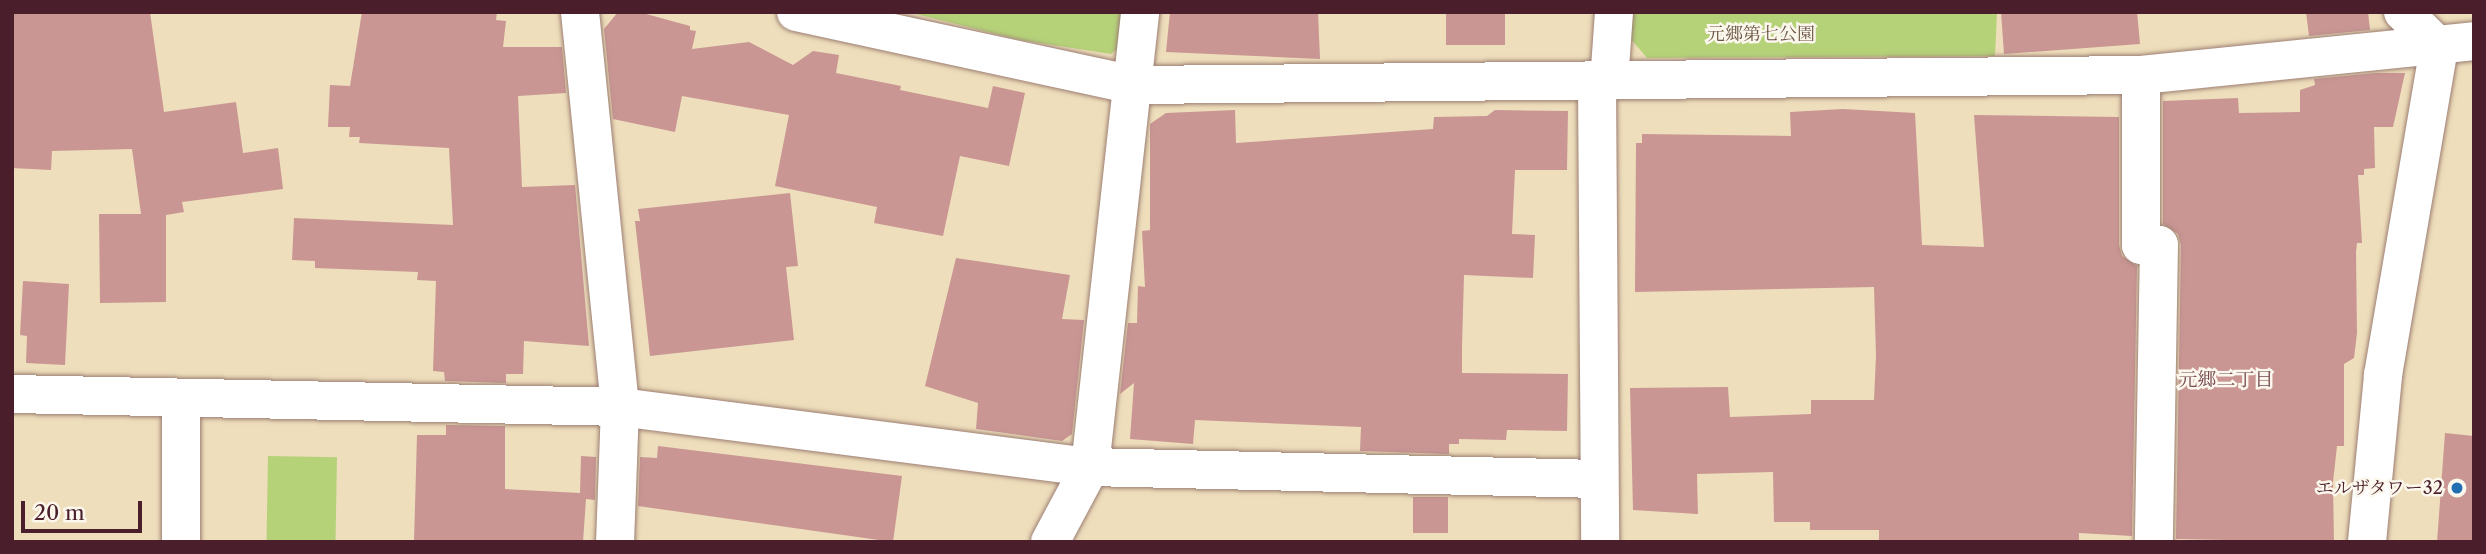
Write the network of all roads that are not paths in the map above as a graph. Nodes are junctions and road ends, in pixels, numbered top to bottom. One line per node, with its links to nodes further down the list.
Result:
1 (580, 12): 12 (street)
2 (796, 12): 9 (street)
3 (1140, 12): 9 (street)
4 (1614, 12): 8 (street)
5 (2403, 12): 6 (street)
6 (2457, 44): 7 (street); 20 (street)
7 (2141, 75): 8 (street); 19 (street)
8 (1603, 83): 9 (street); 14 (street)
9 (1134, 85): 13 (street)
10 (12, 394): 11 (street)
11 (181, 401): 12 (street); 15 (street)
12 (620, 407): 13 (street); 16 (street)
13 (1090, 467): 14 (street); 17 (street)
14 (1600, 479): 18 (street)
15 (181, 542)
16 (615, 542)
17 (1050, 542)
18 (1600, 542)
19 (2154, 542)
20 (2367, 542)

